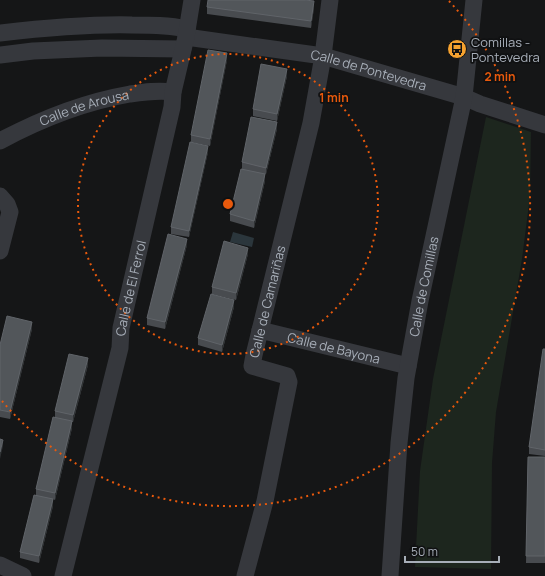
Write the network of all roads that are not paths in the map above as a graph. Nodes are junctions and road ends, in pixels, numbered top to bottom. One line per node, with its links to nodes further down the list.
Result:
1 (192, 0): 5 (street, Calle de El Ferrol)
2 (330, 0): 7 (street, Calle de Camariñas)
3 (474, 0): 9 (street, Calle de Comillas)
4 (0, 33): 5 (street, Calle de Pontevedra)
5 (186, 33): 6 (street, Calle de Pontevedra); 7 (street, Calle de Pontevedra); 8 (street, Calle de El Ferrol)
6 (0, 55)
7 (323, 56): 9 (street, Calle de Pontevedra); 14 (street, Calle de Camariñas)
8 (173, 92): 11 (street, Calle de Arousa); 18 (street, Calle de El Ferrol)
9 (464, 97): 10 (street, Calle de Pontevedra); 15 (street, Calle de Comillas)
10 (545, 125)
11 (0, 141)
12 (0, 196): 13 (street)
13 (0, 251)
14 (260, 330): 15 (street, Calle de Bayona); 19 (street, Calle de Camariñas)
15 (408, 366): 20 (street, Calle de Comillas)
16 (0, 566): 17 (street)
17 (23, 576)
18 (63, 576)
19 (245, 576)
20 (390, 576)

